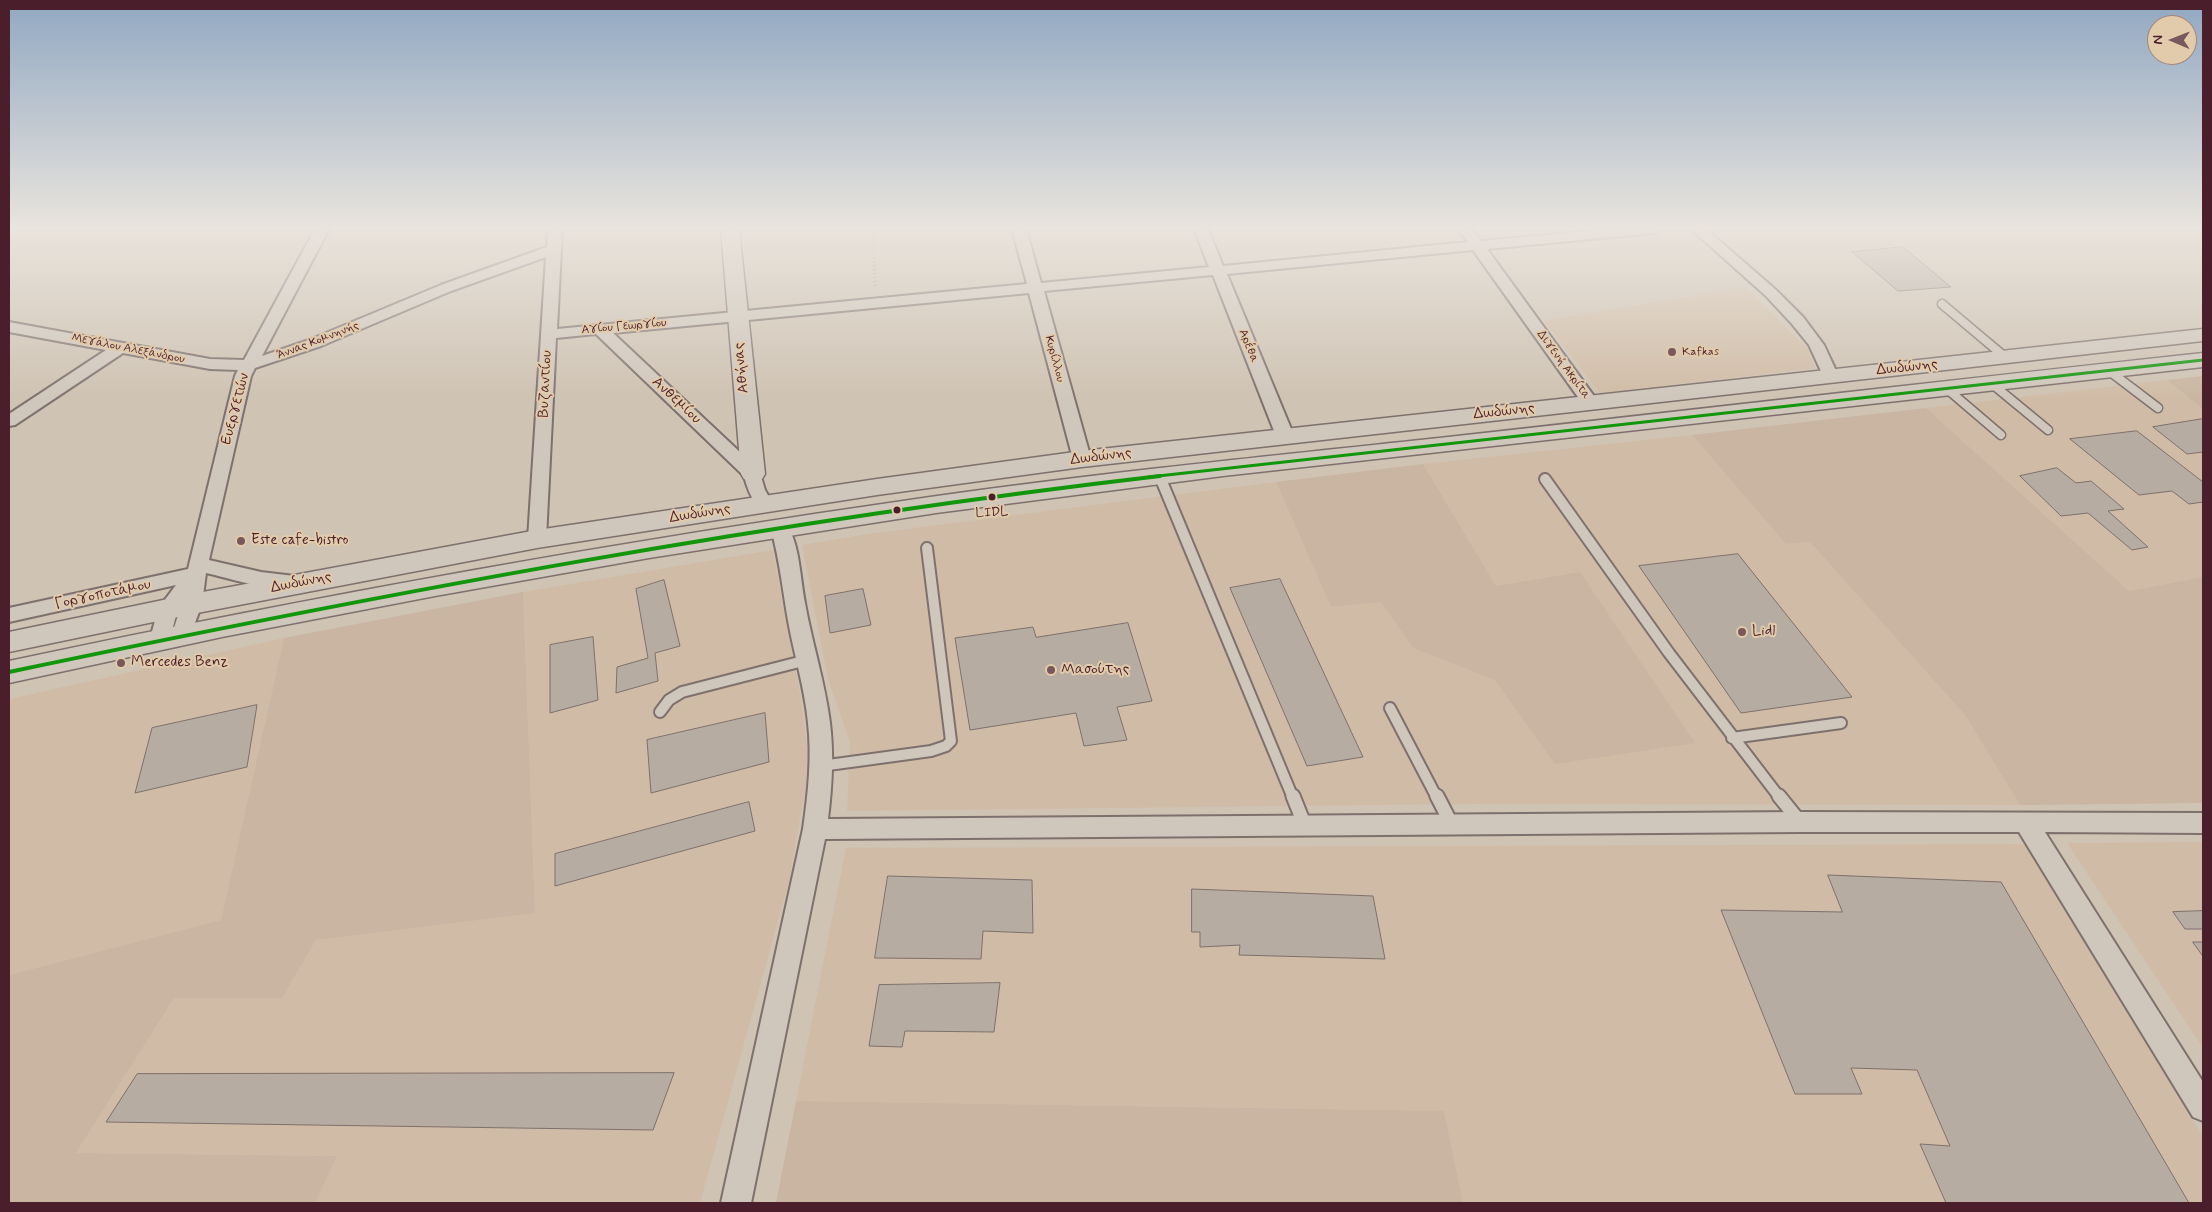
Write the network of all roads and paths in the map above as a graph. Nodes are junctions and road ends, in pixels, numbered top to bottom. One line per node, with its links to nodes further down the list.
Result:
1 (291, 286): 21 (street, Ευεργετών)
2 (453, 286): 21 (street, Άννας Κομνηνής)
3 (552, 286): 16 (street, Βυζαντίου)
4 (735, 286): 13 (main road, Αθήνας)
5 (875, 286): 11 (path)
6 (1060, 286): 10 (street, Αγίου Γεωργίου)
7 (1224, 286): 31 (street, Αρέθα)
8 (1506, 286): 26 (street, Διγενή Ακρίτα)
9 (1762, 286): 23 (street)
10 (1035, 288): 11 (street, Αγίου Γεωργίου); 32 (street, Κυρίλλου)
11 (876, 303): 13 (street, Αγίου Γεωργίου)
12 (1942, 304): 19 (lane)
13 (737, 316): 15 (street, Αγίου Γεωργίου); 33 (main road, Αθήνας)
14 (9, 327): 18 (street, Μεγάλου Αλεξάνδρου)
15 (600, 329): 16 (street, Αγίου Γεωργίου); 33 (street, Ανθεμίου)
16 (549, 334): 38 (street, Βυζαντίου)
17 (2203, 335): 19 (main road, Δωδώνης)
18 (119, 348): 21 (street, Μεγάλου Αλεξάνδρου); 28 (street)
19 (2005, 357): 23 (main road, Δωδώνης)
20 (2203, 360): 22 (main road, Δωδώνης)
21 (248, 365): 40 (street, Ευεργετών)
22 (2108, 370): 24 (main road, Δωδώνης); 27 (lane)
23 (1831, 377): 26 (main road, Δωδώνης)
24 (1991, 383): 25 (main road, Δωδώνης); 29 (lane)
25 (1946, 388): 30 (lane); 34 (main road, Δωδώνης)
26 (1591, 403): 31 (main road, Δωδώνης)
27 (2158, 408)
28 (9, 421)
29 (2048, 430)
30 (2001, 435)
31 (1285, 436): 32 (main road, Δωδώνης)
32 (1082, 459): 36 (main road, Δωδώνης)
33 (753, 474): 36 (street, Αθήνας)
34 (1160, 477): 37 (main road, Δωδώνης); 57 (lane)
35 (1545, 479): 51 (lane)
36 (764, 504): 38 (main road, Δωδώνης)
37 (780, 528): 44 (main road, Δωδώνης); 46 (street)
38 (537, 539): 41 (main road, Δωδώνης)
39 (927, 548): 52 (lane)
40 (197, 569): 41 (street); 42 (street); 43 (street, Γοργοποτάμου)
41 (303, 583): 42 (main road, Δωδώνης)
42 (180, 606): 44 (street); 45 (main road, Δωδώνης)
43 (9, 615)
44 (171, 637): 47 (main road, Δωδώνης)
45 (9, 642)
46 (807, 660): 49 (lane); 52 (street)
47 (9, 672)
48 (1390, 708): 56 (lane)
49 (660, 712)
50 (1842, 723): 51 (lane)
51 (1732, 738): 53 (lane)
52 (821, 766): 58 (street)
53 (1800, 822): 54 (street); 56 (street)
54 (2026, 823): 55 (street); 59 (street)
55 (2203, 823)
56 (1452, 825): 57 (street)
57 (1305, 826): 58 (street)
58 (815, 829): 60 (street)
59 (2203, 1107)
60 (736, 1203)

